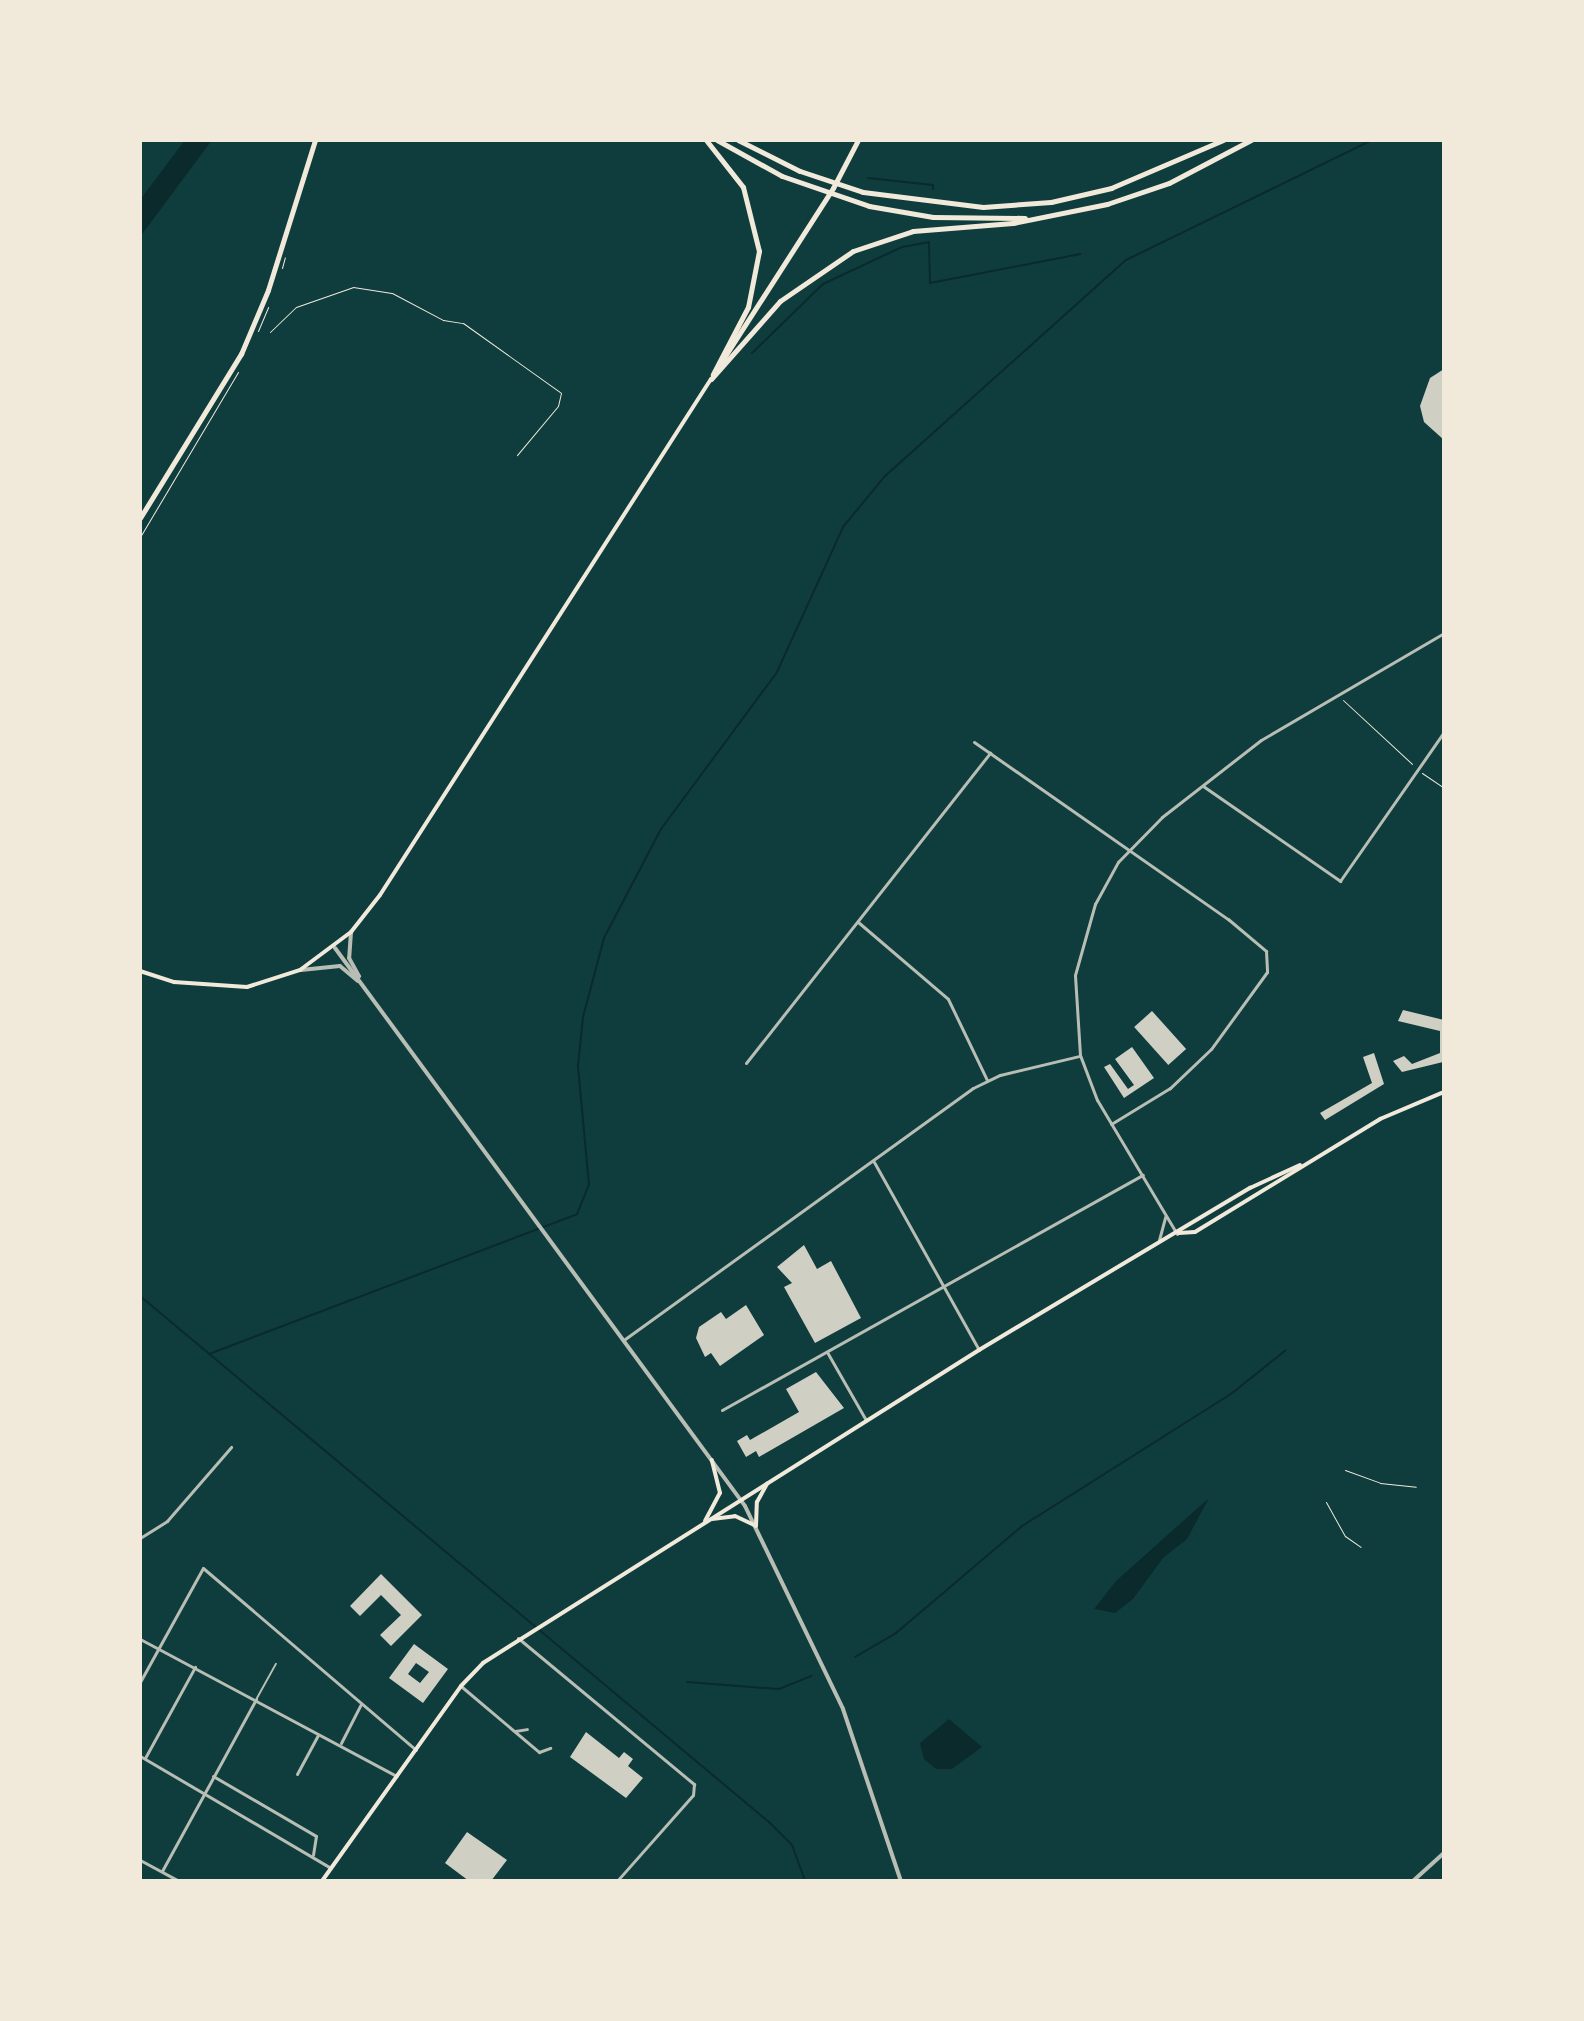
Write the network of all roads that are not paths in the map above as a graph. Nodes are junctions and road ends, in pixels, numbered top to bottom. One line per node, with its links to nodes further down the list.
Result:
1 (315, 140): 10 (main road)
2 (706, 140): 9 (main road)
3 (717, 140): 8 (main road)
4 (858, 140): 9 (main road)
5 (1223, 140): 7 (main road)
6 (1251, 140): 8 (main road)
7 (743, 142)
8 (1042, 217): 9 (main road)
9 (711, 379): 18 (main road)
10 (140, 518)
11 (1444, 633): 15 (street)
12 (1444, 732): 15 (street)
13 (974, 742): 14 (street)
14 (990, 753): 16 (street); 17 (street)
15 (1203, 786): 16 (street)
16 (1128, 850): 23 (street); 27 (street)
17 (858, 922): 24 (street); 25 (street)
18 (351, 932): 19 (main road); 22 (street)
19 (335, 948): 20 (main road); 22 (street)
20 (300, 970): 21 (main road); 22 (street)
21 (140, 971)
22 (363, 985): 35 (street)
23 (1080, 1055): 25 (street); 27 (street)
24 (746, 1063)
25 (987, 1080): 28 (street)
26 (1444, 1092): 29 (main road)
27 (1111, 1124): 30 (street)
28 (874, 1162): 34 (street); 35 (street)
29 (1300, 1165): 32 (main road); 32 (main road)
30 (1143, 1175): 31 (street); 34 (street)
31 (1165, 1213): 32 (street); 33 (street)
32 (1177, 1234): 33 (main road)
33 (1157, 1244): 36 (main road)
34 (943, 1286): 36 (street); 37 (street)
35 (625, 1339): 41 (street)
36 (979, 1350): 39 (main road)
37 (827, 1352): 38 (street); 39 (street)
38 (722, 1410)
39 (866, 1420): 42 (main road)
40 (231, 1447): 46 (street)
41 (712, 1460): 43 (street); 44 (main road)
42 (774, 1477): 43 (main road); 45 (main road)
43 (740, 1499): 44 (main road); 45 (street)
44 (705, 1521): 45 (main road); 47 (main road)
45 (756, 1526): 75 (street)
46 (140, 1538)
47 (518, 1638): 53 (main road); 74 (street)
48 (140, 1639): 49 (street)
49 (158, 1647): 51 (street); 52 (street); 55 (street)
50 (276, 1664): 54 (street)
51 (195, 1666): 54 (street); 62 (street)
52 (140, 1682)
53 (461, 1686): 57 (street); 61 (main road)
54 (256, 1699): 58 (street); 64 (street)
55 (361, 1704): 59 (street); 61 (street)
56 (527, 1729): 57 (street)
57 (515, 1731): 60 (street)
58 (319, 1734): 59 (street); 63 (street)
59 (340, 1745): 65 (street)
60 (550, 1748)
61 (416, 1750): 65 (main road)
62 (142, 1757): 66 (street)
63 (297, 1774)
64 (213, 1776): 66 (street); 68 (street)
65 (397, 1776): 70 (main road)
66 (205, 1791): 68 (street); 71 (street)
67 (1444, 1853): 76 (street)
68 (313, 1855): 70 (street)
69 (140, 1860): 71 (street)
70 (331, 1868): 73 (main road)
71 (162, 1871): 72 (street)
72 (179, 1881)
73 (322, 1881)
74 (617, 1881)
75 (901, 1881)
76 (1413, 1881)

